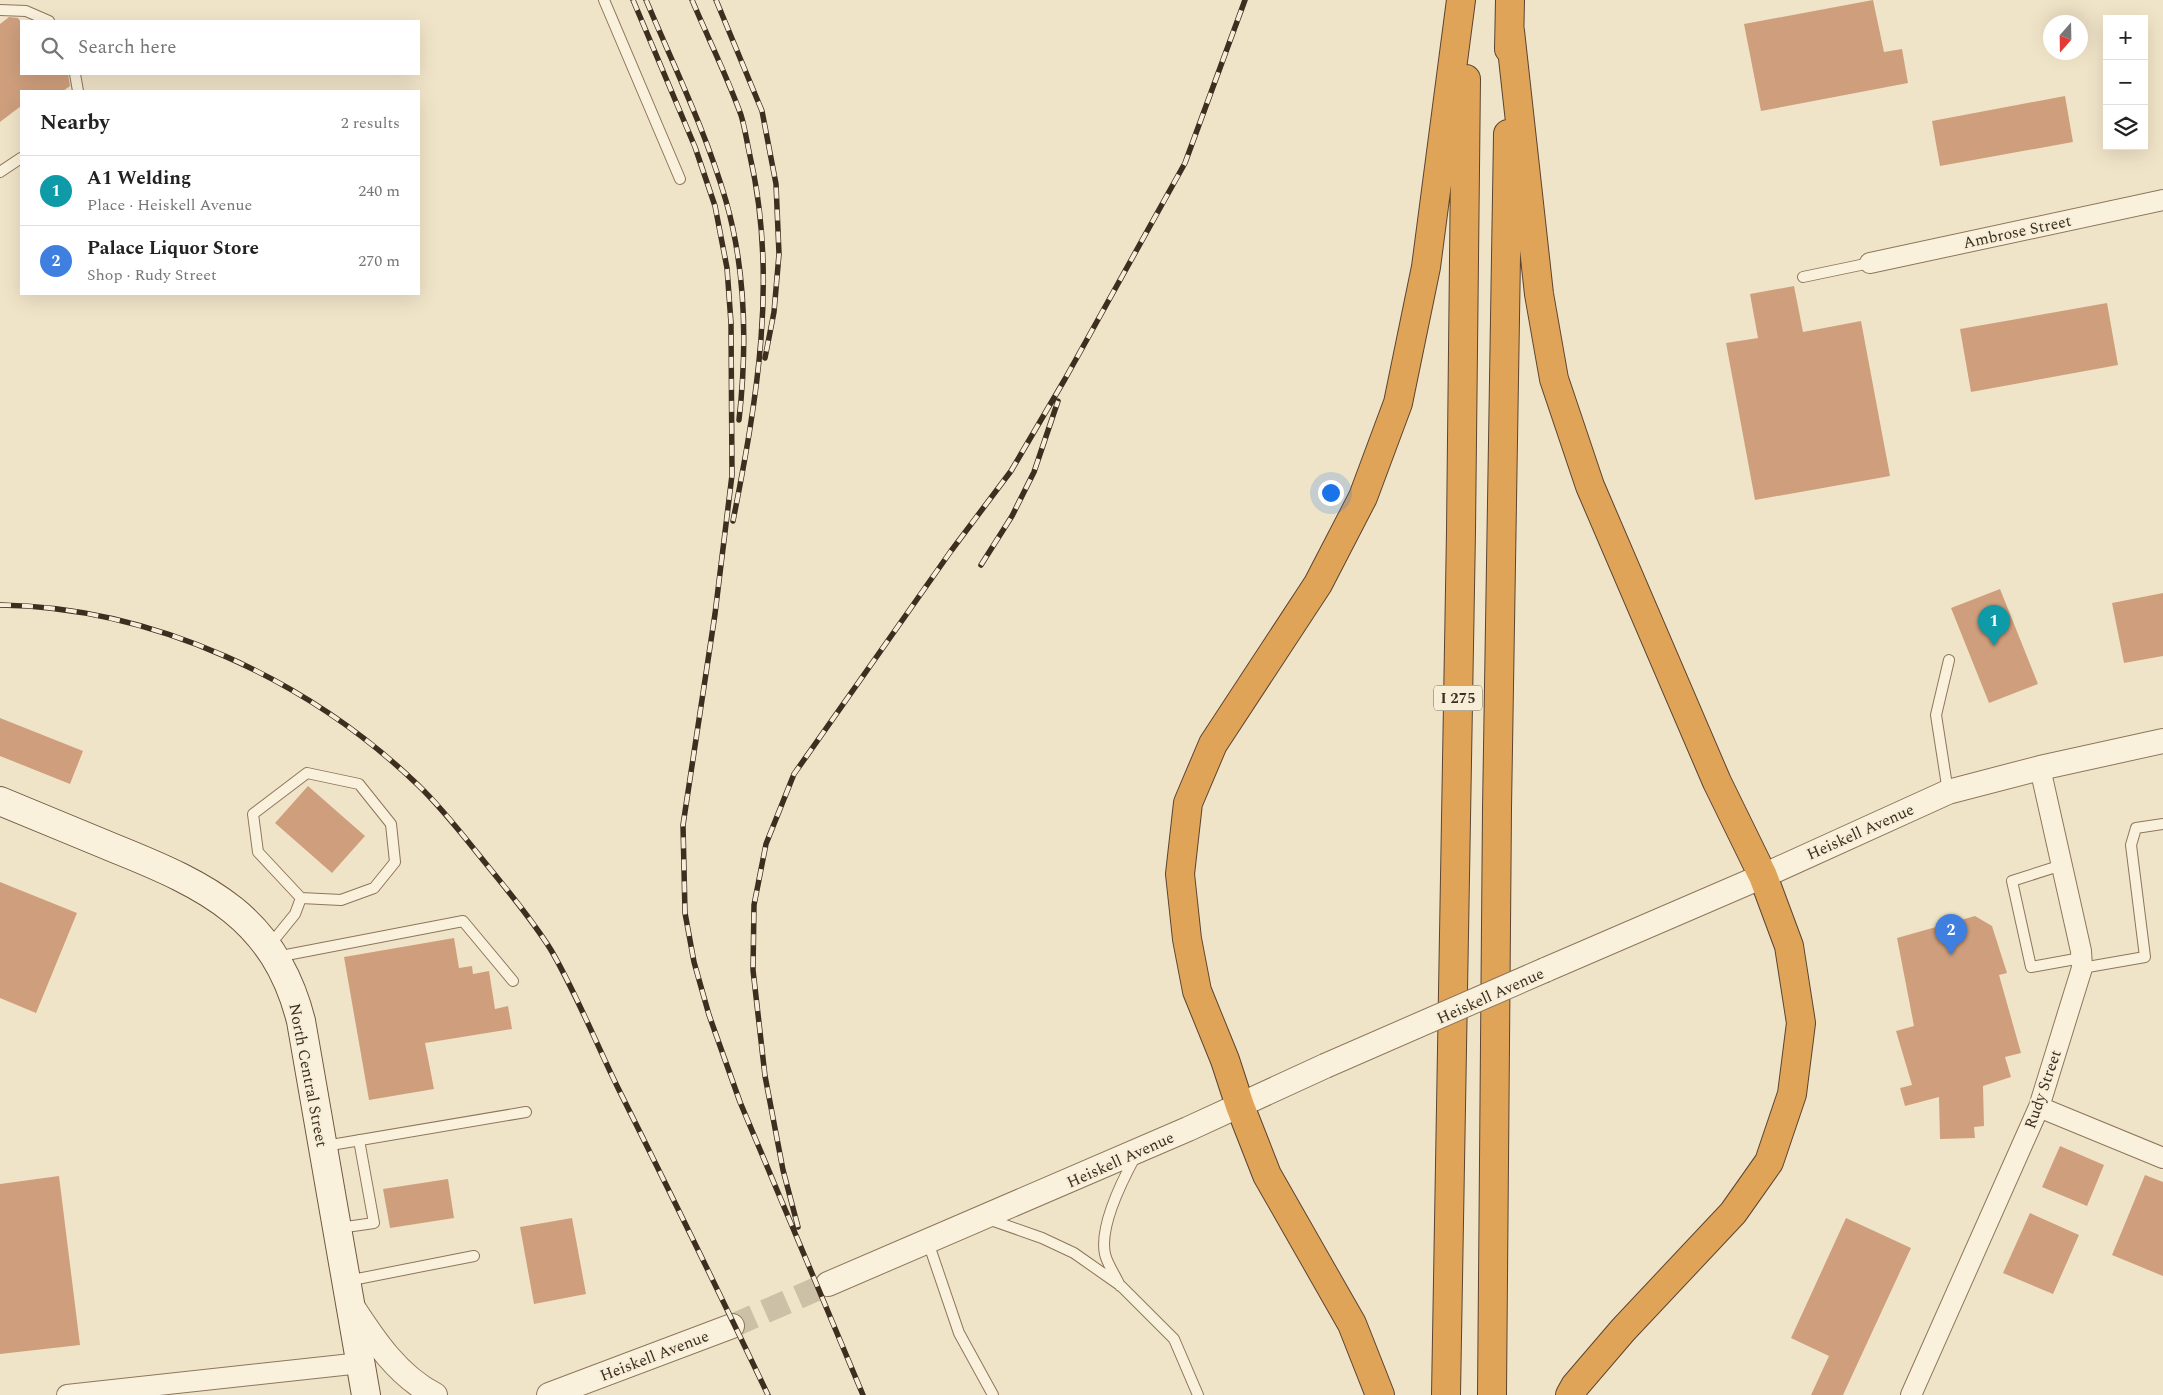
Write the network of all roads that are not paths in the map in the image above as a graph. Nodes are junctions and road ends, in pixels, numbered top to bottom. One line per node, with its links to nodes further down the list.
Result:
1 (604, 0): 12 (lane)
2 (1461, 0): 28 (highway)
3 (1466, 0): 51 (highway, I 275)
4 (1510, 0): 7 (highway, I 275)
5 (0, 10): 6 (lane)
6 (47, 20)
7 (1510, 31): 23 (highway); 52 (highway, I 275)
8 (75, 75): 9 (lane)
9 (78, 90)
10 (20, 159): 11 (lane)
11 (0, 172)
12 (680, 180)
13 (2163, 200): 14 (street, Ambrose Street)
14 (1870, 263): 15 (lane)
15 (1803, 278)
16 (1949, 660): 19 (lane)
17 (2163, 741): 18 (street, Heiskell Avenue)
18 (2040, 768): 19 (street, Heiskell Avenue); 22 (street, Rudy Street)
19 (1948, 792): 23 (street, Heiskell Avenue)
20 (0, 801): 25 (main road, North Central Street)
21 (2163, 824): 26 (lane)
22 (2062, 865): 26 (street, Rudy Street); 26 (lane)
23 (1763, 876): 28 (street, Heiskell Avenue, bridge); 53 (highway)
24 (301, 898): 24 (lane); 25 (lane)
25 (272, 952): 27 (lane); 32 (main road, North Central Street)
26 (2082, 963): 29 (street, Rudy Street)
27 (513, 981)
28 (1240, 1106): 33 (street, Heiskell Avenue); 50 (highway)
29 (2039, 1107): 34 (street); 54 (street, Rudy Street)
30 (526, 1112): 31 (lane)
31 (359, 1140): 32 (lane); 36 (lane)
32 (323, 1146): 36 (main road, North Central Street)
33 (1138, 1150): 35 (street, Heiskell Avenue); 40 (lane)
34 (2163, 1158)
35 (984, 1218): 37 (street, Heiskell Avenue); 40 (lane)
36 (338, 1228): 41 (main road, North Central Street)
37 (928, 1242): 39 (street, Heiskell Avenue); 48 (lane)
38 (474, 1256): 41 (lane)
39 (828, 1284)
40 (1121, 1286): 49 (lane)
41 (349, 1293): 43 (main road, North Central Street); 46 (street)
42 (732, 1326): 47 (street, Heiskell Avenue)
43 (361, 1363): 44 (street); 45 (main road, North Central Street)
44 (67, 1395)
45 (366, 1395)
46 (435, 1395)
47 (549, 1395)
48 (993, 1395)
49 (1198, 1395)
50 (1380, 1395)
51 (1446, 1395)
52 (1492, 1395)
53 (1570, 1395)
54 (1911, 1395)

